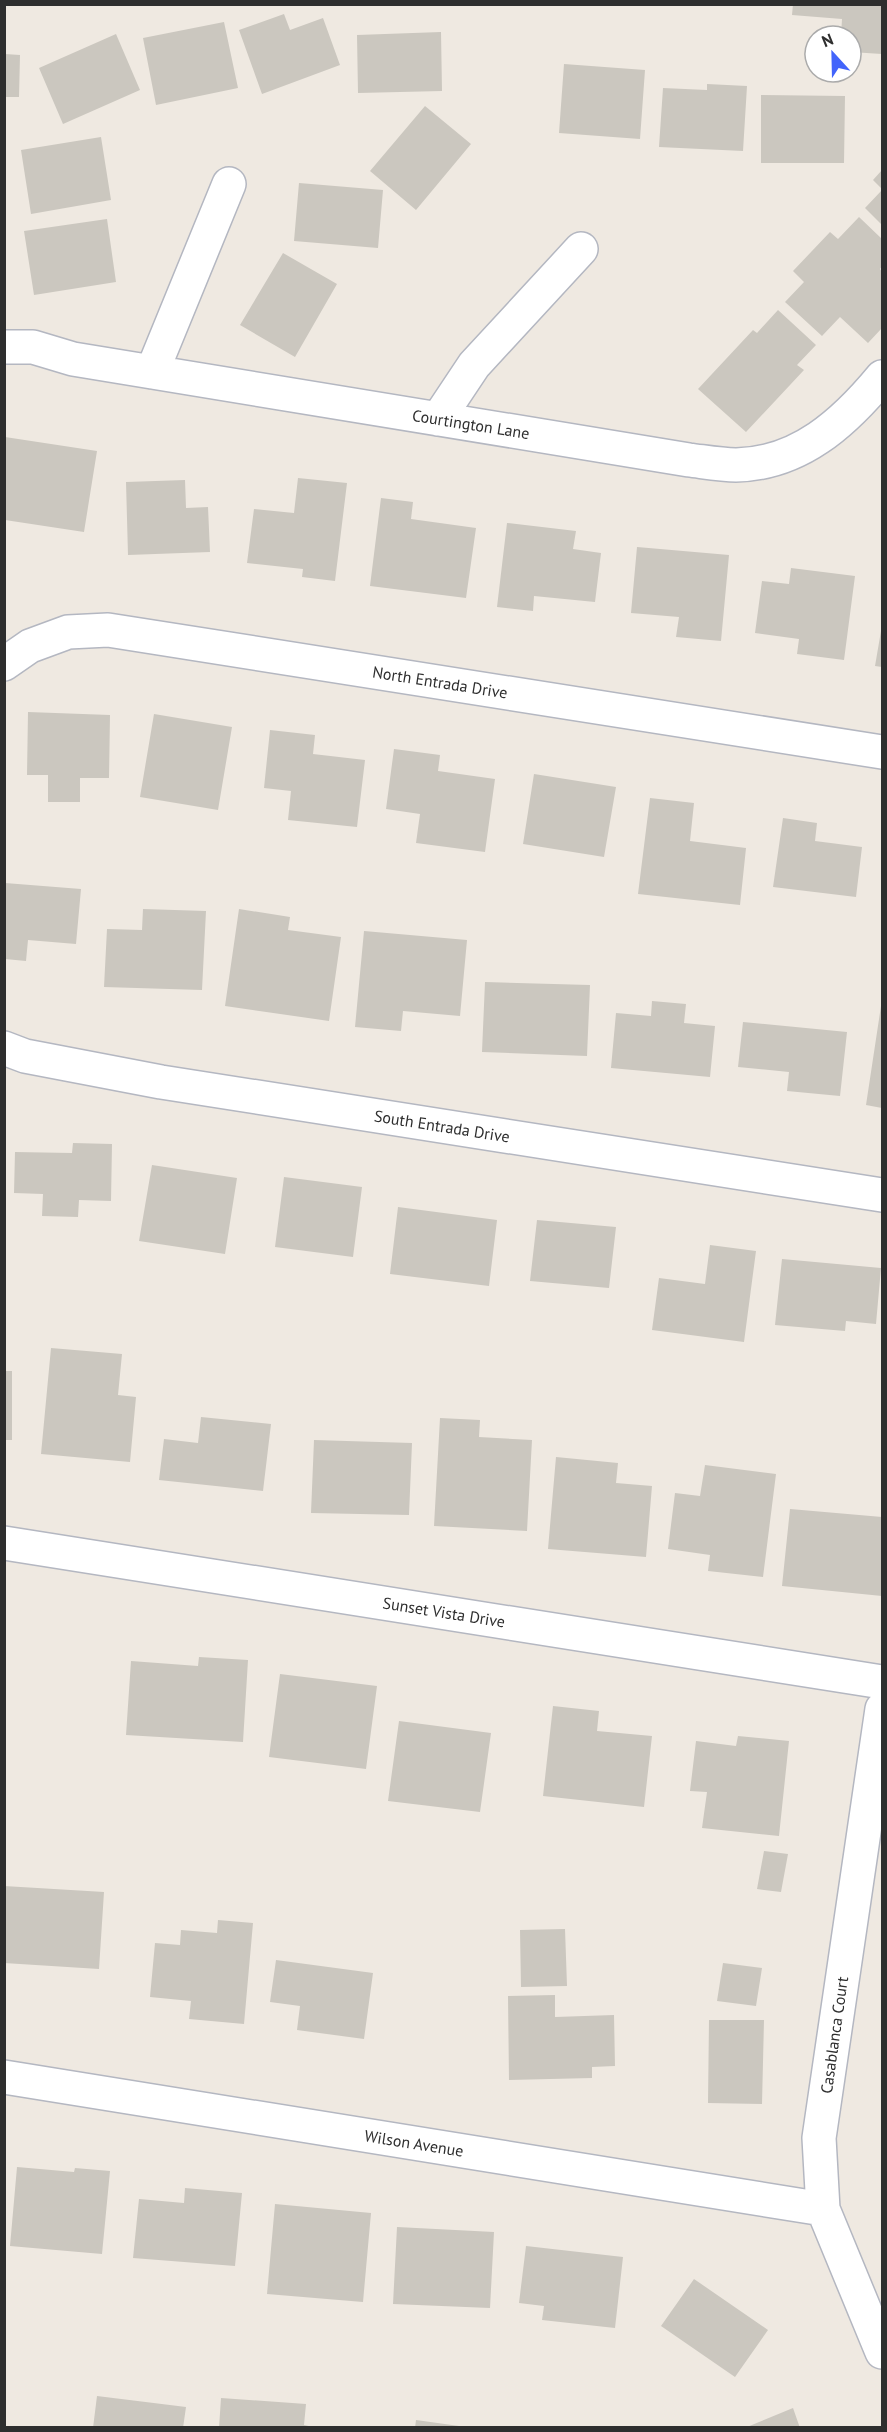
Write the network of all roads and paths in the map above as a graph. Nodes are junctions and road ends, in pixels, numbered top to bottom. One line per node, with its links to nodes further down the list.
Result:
1 (229, 184): 5 (street)
2 (581, 249): 7 (street)
3 (4, 328): 4 (street, Courtington Lane)
4 (19, 347): 5 (street, Courtington Lane)
5 (152, 372): 7 (street, Courtington Lane)
6 (882, 377): 7 (street, Courtington Lane)
7 (438, 419)
8 (4, 664): 9 (street, North Entrada Drive)
9 (882, 752)
10 (4, 1048): 11 (street, South Entrada Drive)
11 (882, 1195)
12 (4, 1543): 13 (street, Sunset Vista Drive)
13 (882, 1682)
14 (882, 1709): 16 (street, Casablanca Court)
15 (4, 2077): 16 (street, Wilson Avenue)
16 (823, 2209): 17 (street, Casablanca Court)
17 (882, 2352)

